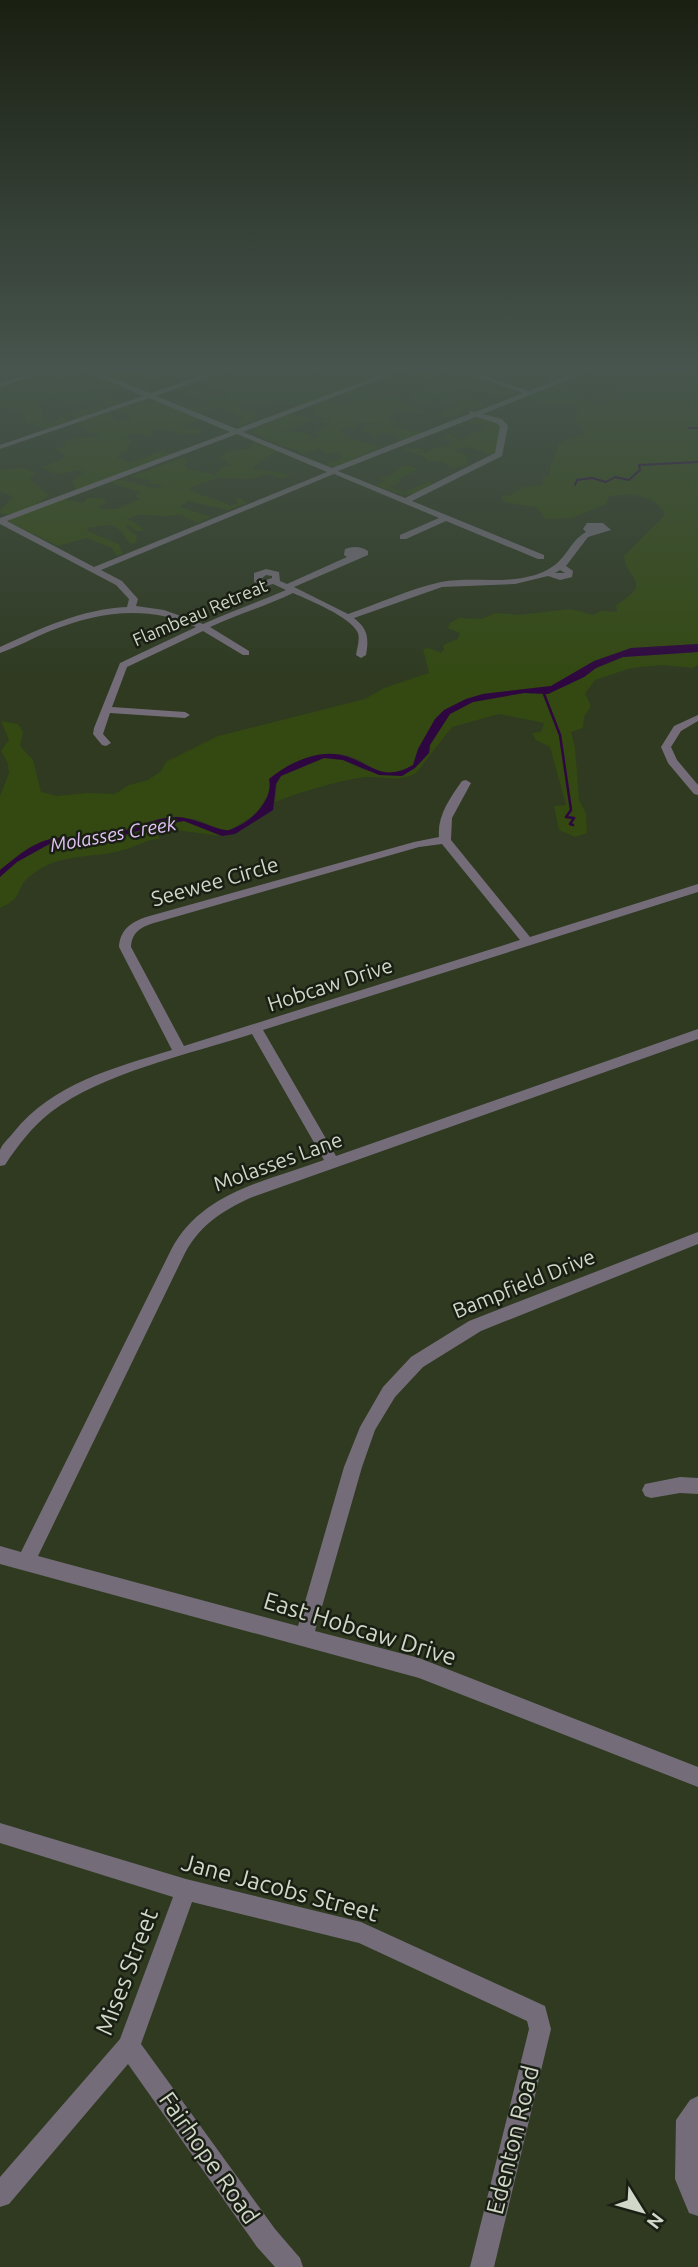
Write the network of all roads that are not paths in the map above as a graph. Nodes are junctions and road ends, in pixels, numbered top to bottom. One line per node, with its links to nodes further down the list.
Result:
1 (132, 471): 8 (street)
2 (333, 471): 5 (street)
3 (342, 471): 5 (street)
4 (465, 471): 6 (street)
5 (336, 472): 6 (street); 13 (street)
6 (405, 501): 7 (street)
7 (445, 517): 10 (street); 12 (street)
8 (0, 521): 13 (street)
9 (592, 533): 16 (street)
10 (403, 537)
11 (354, 557): 14 (street, Flambeau Retreat)
12 (541, 557)
13 (93, 570): 15 (street)
14 (284, 586): 16 (street); 17 (street, Flambeau Retreat)
15 (131, 608): 17 (street); 18 (street)
16 (346, 618): 20 (street)
17 (203, 627): 19 (street); 21 (street, Flambeau Retreat)
18 (0, 650)
19 (246, 653)
20 (361, 655)
21 (106, 710): 22 (street); 24 (street, Flambeau Retreat)
22 (185, 715)
23 (698, 718): 26 (street)
24 (106, 743)
25 (466, 783): 27 (street)
26 (698, 792)
27 (445, 840): 29 (street); 32 (street, Seewee Circle)
28 (698, 888): 29 (street, Hobcaw Drive)
29 (528, 942): 30 (street, Hobcaw Drive)
30 (256, 1029): 32 (street, Hobcaw Drive); 34 (street)
31 (698, 1034): 34 (street, Molasses Lane)
32 (180, 1052): 33 (street, Hobcaw Drive)
33 (0, 1161)
34 (333, 1164): 39 (street, Molasses Lane)
35 (698, 1238): 40 (street, Bampfield Drive)
36 (698, 1486): 37 (street)
37 (652, 1490)
38 (0, 1555): 39 (street, East Hobcaw Drive)
39 (26, 1562): 40 (street, East Hobcaw Drive)
40 (304, 1636): 41 (street, East Hobcaw Drive)
41 (698, 1777)
42 (0, 1833): 43 (street, Jane Jacobs Street)
43 (186, 1891): 44 (street, Jane Jacobs Street); 45 (street, Mises Street)
44 (537, 2014): 50 (street, Edenton Road)
45 (130, 2046): 47 (street, Mises Street); 49 (street, Fairhope Road)
46 (698, 2108): 48 (street)
47 (0, 2195)
48 (698, 2204)
49 (291, 2267)
50 (482, 2267)

